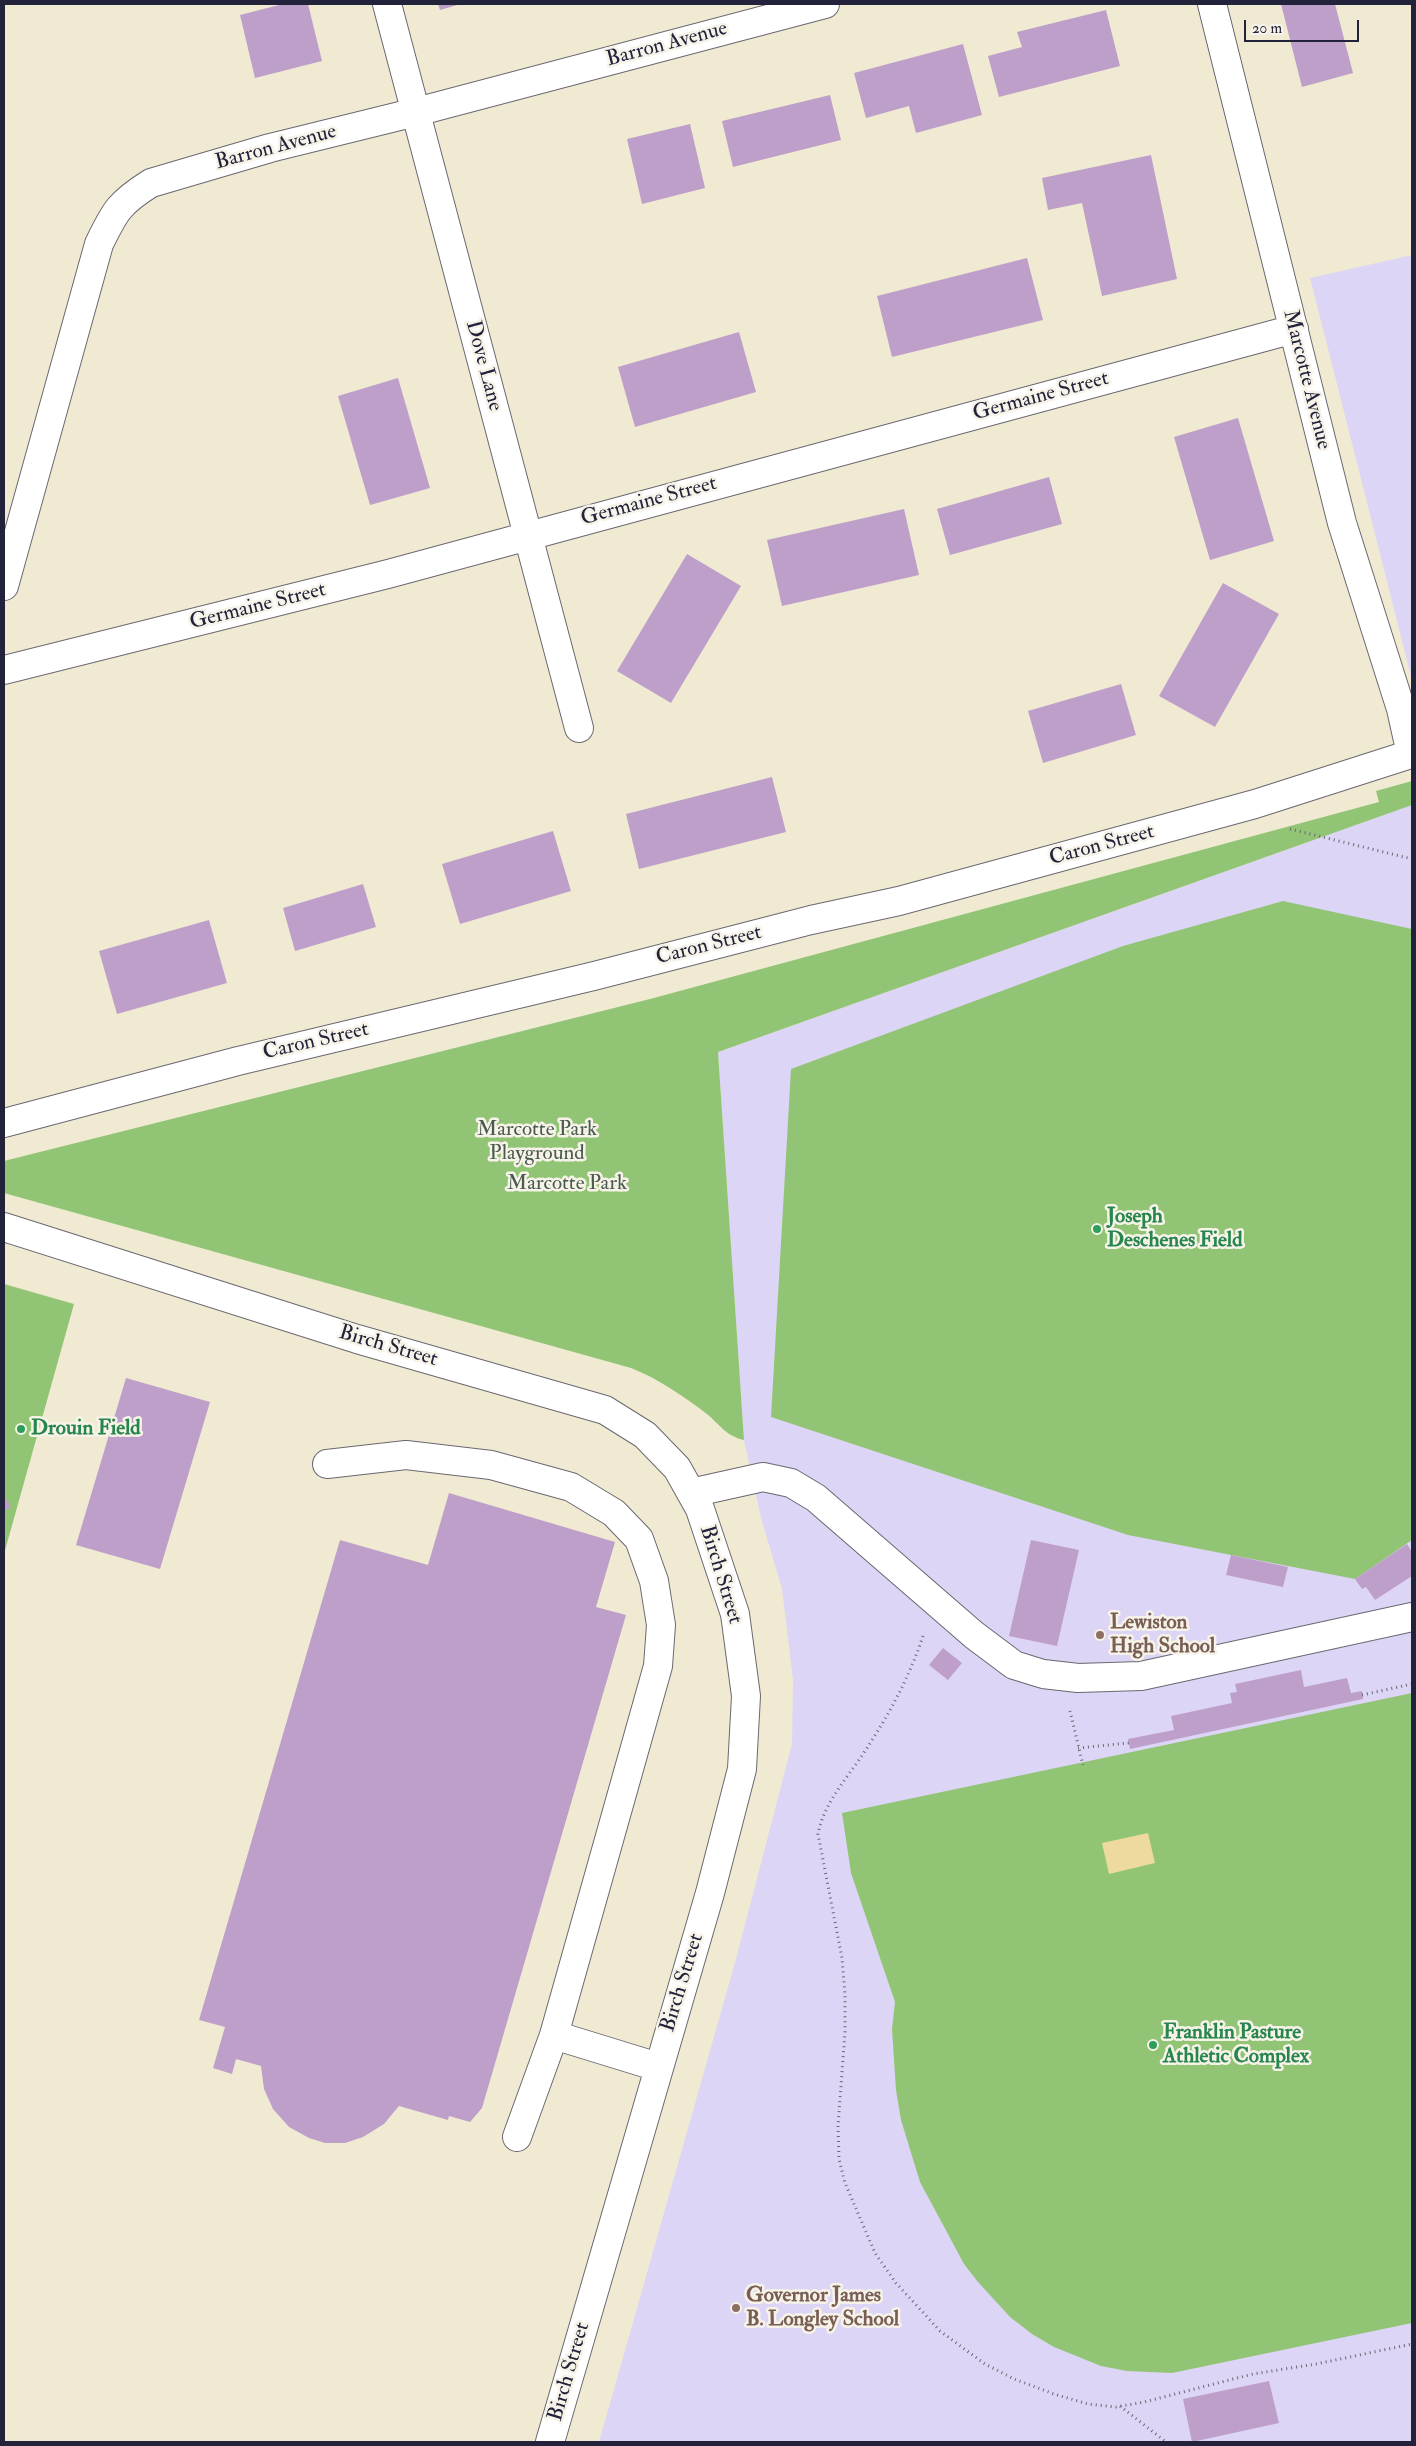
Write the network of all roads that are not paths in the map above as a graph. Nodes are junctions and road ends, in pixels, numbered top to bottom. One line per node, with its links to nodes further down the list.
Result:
1 (387, 4): 4 (street, Dove Lane)
2 (825, 4): 4 (street, Barron Avenue)
3 (1212, 4): 5 (street, Marcotte Avenue)
4 (416, 112): 6 (street, Dove Lane); 7 (street, Barron Avenue)
5 (1294, 329): 6 (street, Germaine Street); 10 (street, Marcotte Avenue)
6 (528, 535): 8 (street, Germaine Street); 9 (street, Dove Lane)
7 (4, 586)
8 (4, 670)
9 (579, 728)
10 (1411, 754): 11 (street, Caron Street)
11 (4, 1123)
12 (4, 1227): 14 (street, Birch Street)
13 (327, 1464): 16 (street)
14 (690, 1493): 15 (street); 17 (street, Birch Street)
15 (1412, 1617)
16 (554, 2035): 17 (street); 18 (street)
17 (658, 2067): 19 (street, Birch Street)
18 (517, 2137)
19 (550, 2442)

